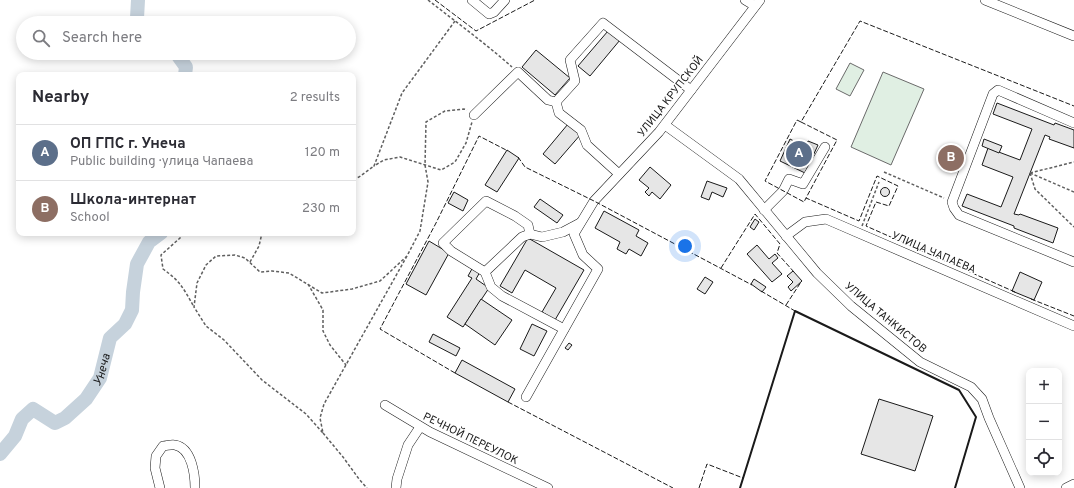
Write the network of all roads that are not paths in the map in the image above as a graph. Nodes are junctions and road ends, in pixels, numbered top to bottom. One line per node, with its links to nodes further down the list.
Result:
1 (472, 0): 2 (street)
2 (505, 0)
3 (745, 0): 5 (street)
4 (985, 0): 6 (street)
5 (758, 3): 7 (street, УЛИЦА КРУПСКОЙ)
6 (1074, 36)
7 (691, 90): 8 (street); 11 (street, УЛИЦА КРУПСКОЙ)
8 (556, 102): 9 (street); 13 (street)
9 (474, 115)
10 (1074, 123): 18 (street)
11 (664, 125): 13 (street, УЛИЦА КРУПСКОЙ); 14 (street, УЛИЦА ТАНКИСТОВ)
12 (825, 147): 14 (street)
13 (619, 174): 15 (street, УЛИЦА КРУПСКОЙ)
14 (764, 210): 17 (street, УЛИЦА ТАНКИСТОВ)
15 (581, 222): 16 (street); 21 (street)
16 (530, 234): 19 (street); 19 (street)
17 (786, 236): 20 (street, УЛИЦА ЧАПАЕВА); 30 (street, УЛИЦА ТАНКИСТОВ)
18 (1073, 258)
19 (485, 272): 21 (street)
20 (1074, 326)
21 (564, 329): 22 (street)
22 (526, 397)
23 (385, 405): 24 (street, РЕЧНОЙ ПЕРЕУЛОК)
24 (420, 427): 28 (street); 29 (street, РЕЧНОЙ ПЕРЕУЛОК)
25 (1074, 484): 31 (street)
26 (160, 488): 27 (street)
27 (195, 488)
28 (396, 488)
29 (548, 488)
30 (1020, 488)
31 (1066, 488)

